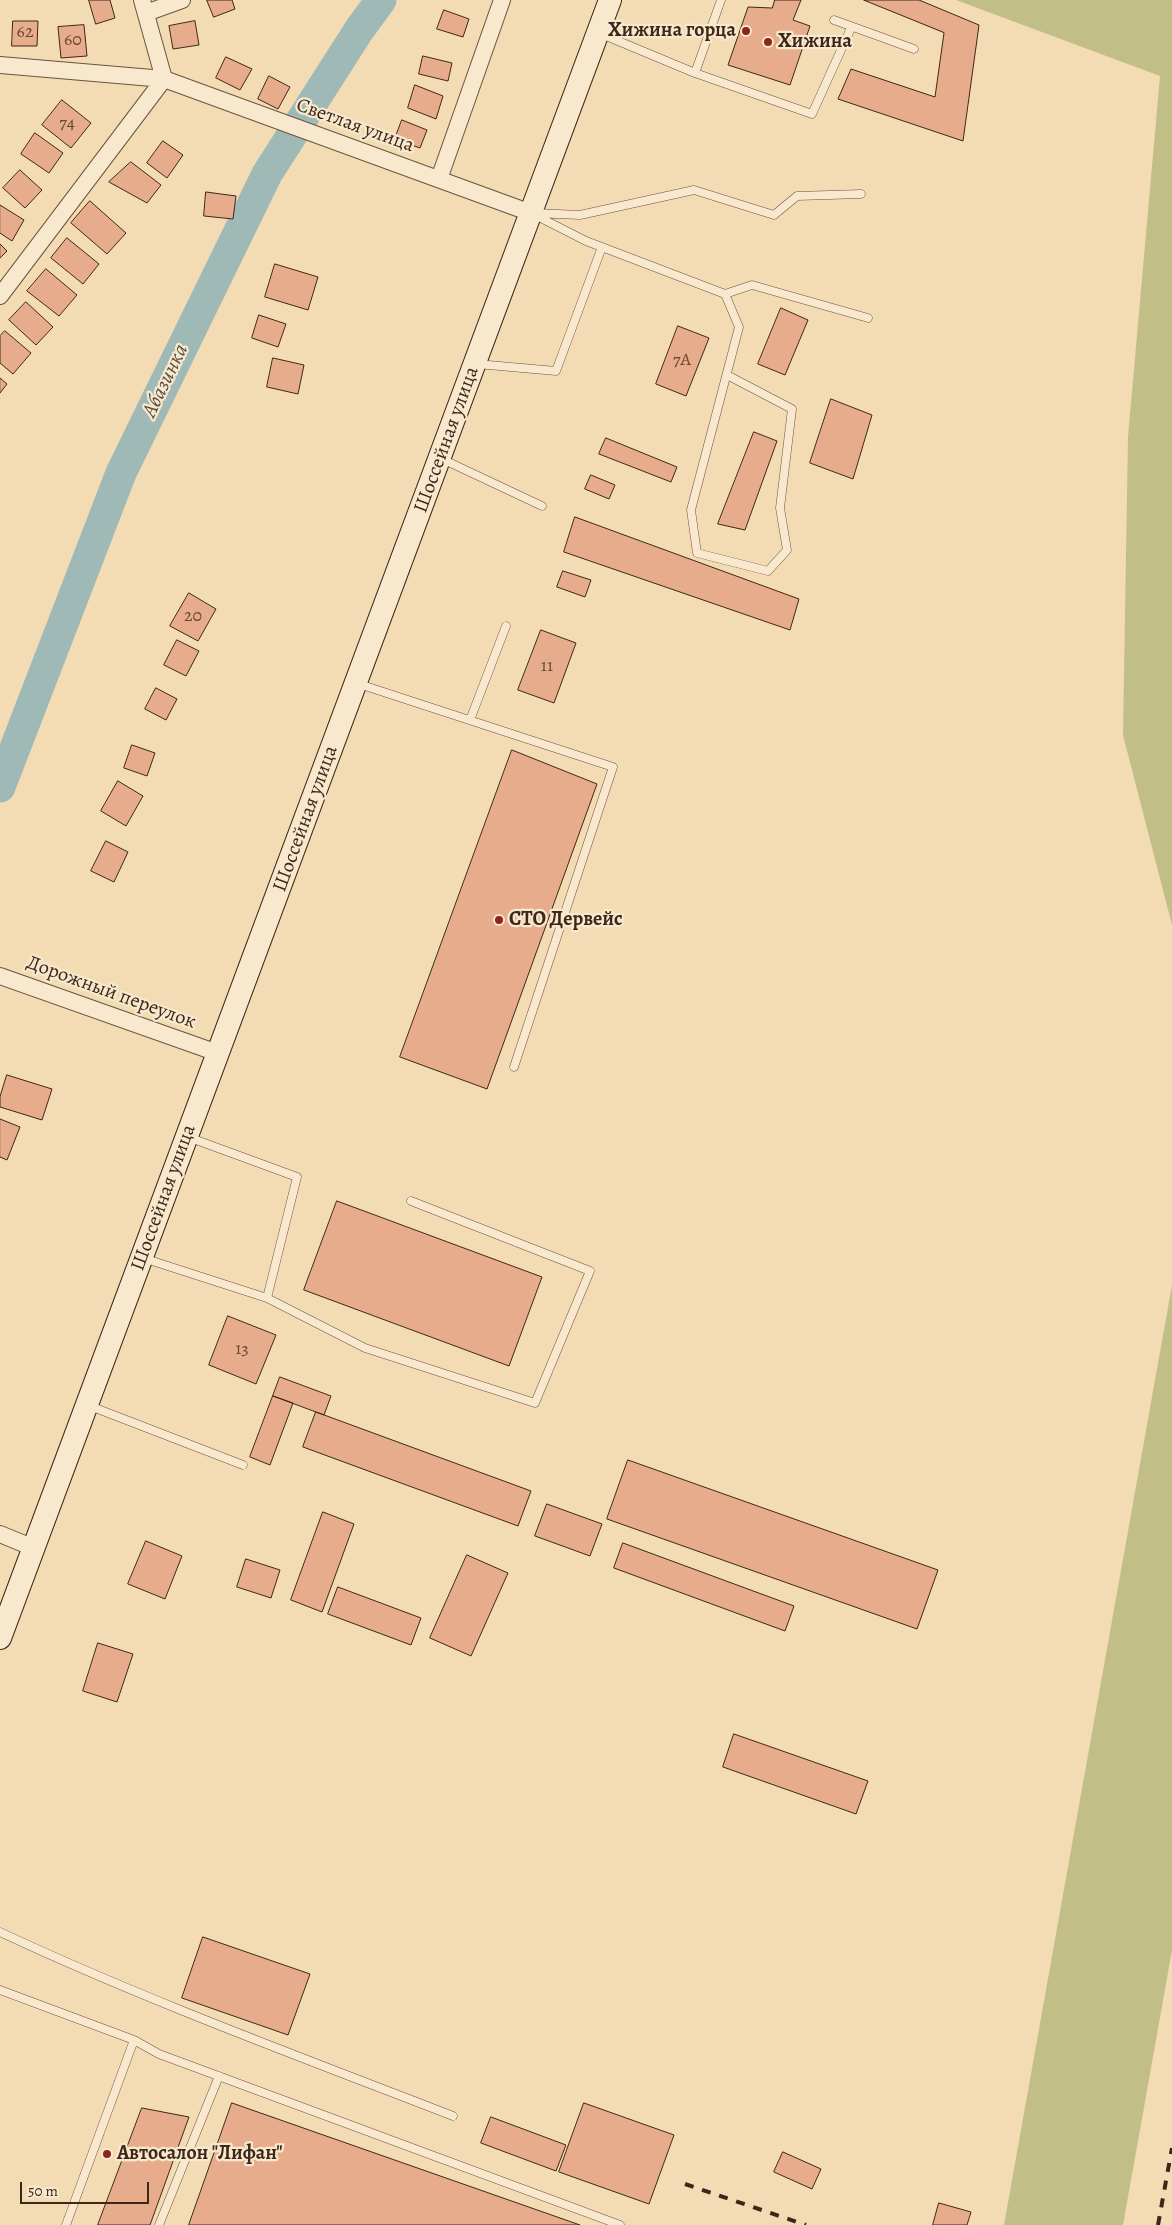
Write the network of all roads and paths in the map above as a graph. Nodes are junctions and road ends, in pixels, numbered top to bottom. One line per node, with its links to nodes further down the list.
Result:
1 (182, 0): 6 (street)
2 (502, 0): 14 (street)
3 (604, 0): 16 (main road, Шоссейная улица)
4 (610, 0): 9 (main road, Шоссейная улица)
5 (721, 0): 12 (lane)
6 (144, 7): 13 (street)
7 (834, 20): 8 (lane)
8 (851, 28): 10 (lane); 12 (lane)
9 (598, 32): 12 (lane); 16 (main road, Шоссейная улица)
10 (914, 49)
11 (0, 65): 13 (street, Светлая улица)
12 (695, 73)
13 (164, 79): 14 (street, Светлая улица); 19 (street)
14 (439, 179): 16 (street, Светлая улица)
15 (861, 194): 16 (lane)
16 (527, 211): 17 (lane); 21 (main road, Шоссейная улица); 29 (main road, Шоссейная улица)
17 (602, 247): 18 (lane); 21 (lane)
18 (725, 294): 20 (lane); 22 (lane)
19 (0, 296)
20 (868, 318)
21 (475, 364): 23 (main road, Шоссейная улица)
22 (727, 375): 22 (lane)
23 (440, 458): 24 (lane); 26 (main road, Шоссейная улица)
24 (542, 506)
25 (506, 626): 27 (lane)
26 (357, 683): 27 (lane); 31 (main road, Шоссейная улица)
27 (470, 720): 30 (lane)
28 (0, 976): 29 (street, Дорожный переулок)
29 (208, 1050): 35 (main road, Шоссейная улица)
30 (514, 1066)
31 (186, 1136): 33 (main road, Шоссейная улица); 34 (lane)
32 (411, 1201): 34 (lane)
33 (142, 1257): 34 (lane); 35 (main road, Шоссейная улица)
34 (267, 1298)
35 (83, 1403): 36 (lane); 38 (main road, Шоссейная улица)
36 (243, 1465)
37 (0, 1534): 38 (street)
38 (30, 1547): 39 (main road, Шоссейная улица); 40 (main road, Шоссейная улица)
39 (0, 1611)
40 (0, 1638)
41 (0, 1932): 45 (lane)
42 (0, 1990): 43 (lane)
43 (134, 2040): 44 (lane); 46 (lane)
44 (219, 2076): 47 (lane); 48 (lane)
45 (453, 2116)
46 (66, 2225)
47 (159, 2225)
48 (620, 2225)

